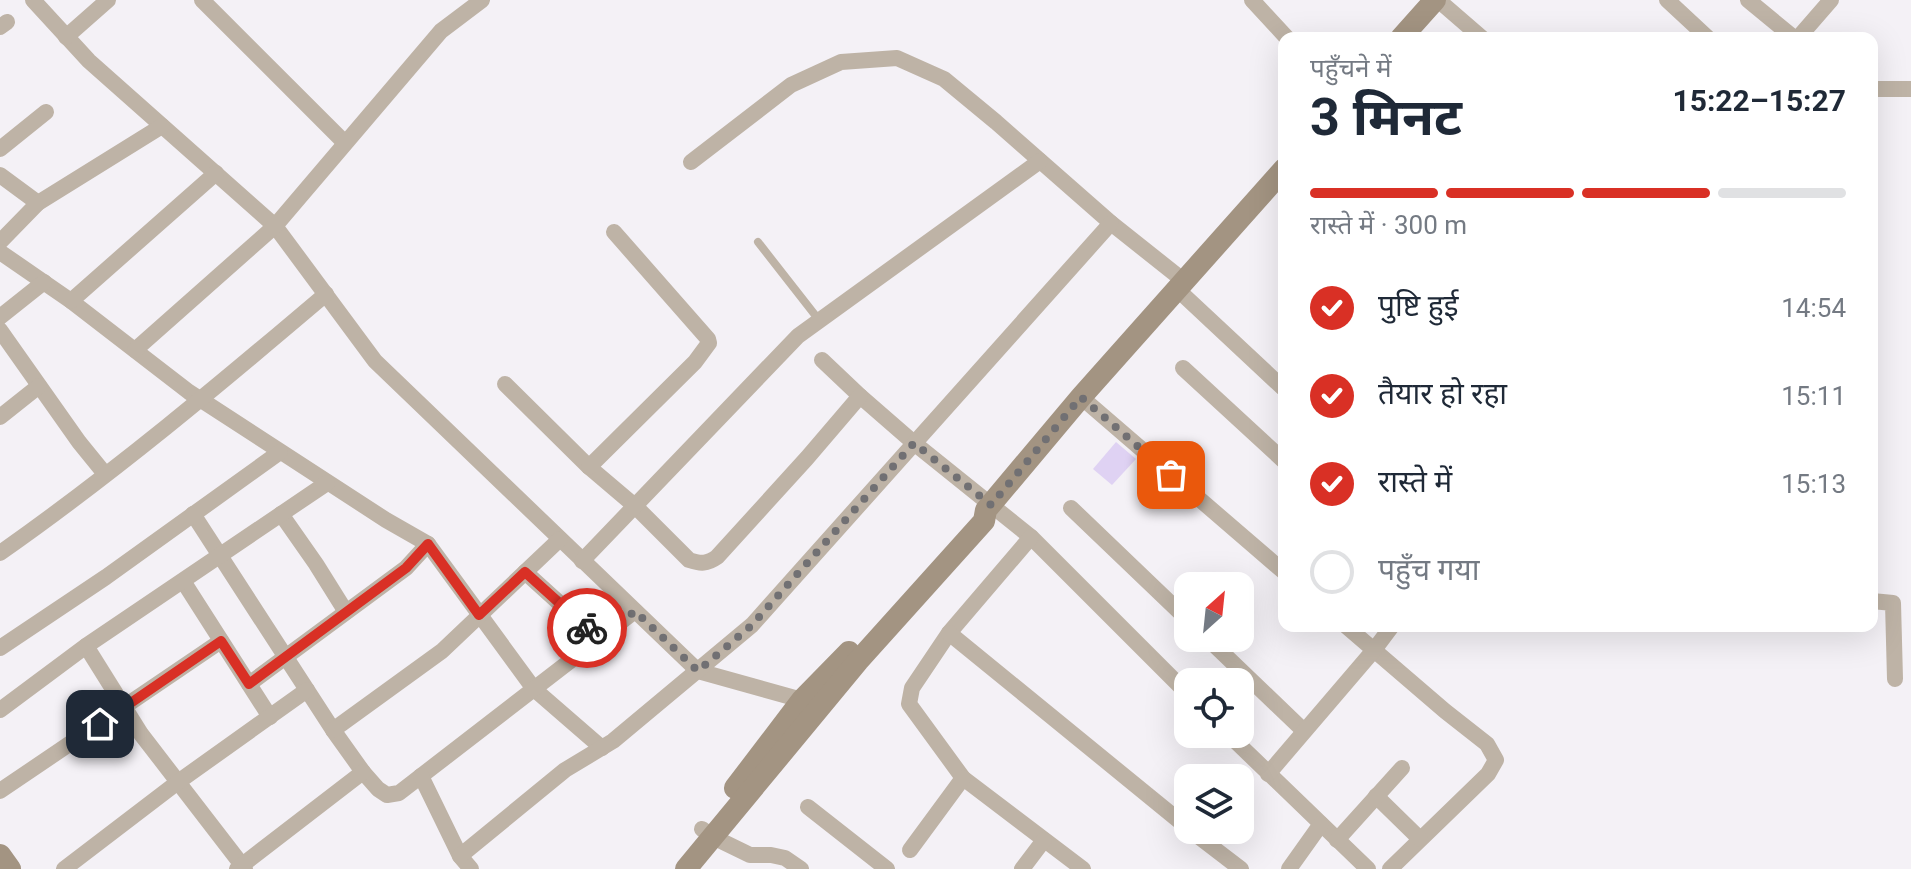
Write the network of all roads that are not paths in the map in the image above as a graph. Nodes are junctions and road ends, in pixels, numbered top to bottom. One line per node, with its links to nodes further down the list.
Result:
1 (33, 0): 16 (street)
2 (108, 0): 16 (street)
3 (202, 0): 21 (street)
4 (482, 0): 21 (street)
5 (1252, 0): 10 (street)
6 (1437, 0): 11 (street); 12 (street)
7 (1667, 0): 13 (street)
8 (1748, 0): 14 (street)
9 (1831, 0): 15 (street)
10 (1281, 32)
11 (1407, 32)
12 (1475, 32)
13 (1702, 32)
14 (1788, 32)
15 (1802, 32)
16 (66, 37): 20 (street)
17 (1878, 89): 18 (street)
18 (1911, 89)
19 (46, 112): 22 (street)
20 (162, 126): 25 (street); 28 (street)
21 (345, 143): 30 (street)
22 (0, 149)
23 (1040, 161): 24 (street); 29 (street); 40 (street)
24 (691, 162)
25 (216, 173): 30 (street); 38 (street)
26 (0, 175): 28 (street)
27 (1278, 176): 36 (street)
28 (38, 203): 32 (street)
29 (1111, 223): 36 (street); 52 (street)
30 (275, 226): 37 (street); 42 (street)
31 (614, 232): 55 (street)
32 (0, 242)
33 (758, 242): 40 (lane)
34 (0, 252): 35 (street)
35 (44, 282): 38 (street); 39 (street)
36 (1180, 285): 45 (street); 49 (street)
37 (326, 294): 50 (street); 64 (street)
38 (71, 301): 42 (street)
39 (0, 317)
40 (819, 320): 58 (street)
41 (0, 330): 47 (street)
42 (135, 350): 50 (street)
43 (822, 360): 48 (street)
44 (1183, 368): 54 (street)
45 (1278, 378)
46 (505, 384): 55 (street)
47 (39, 386): 51 (street); 56 (street)
48 (860, 396): 52 (street); 58 (street)
49 (1081, 397): 59 (street); 69 (street)
50 (201, 400): 53 (street); 56 (street)
51 (0, 417)
52 (914, 443): 59 (street); 87 (street)
53 (280, 452): 57 (street); 61 (street)
54 (1278, 455)
55 (589, 467): 58 (street)
56 (105, 474): 66 (street)
57 (327, 483): 62 (street); 65 (street)
58 (635, 506): 68 (street)
59 (988, 508): 63 (street); 93 (street); 112 (street)
60 (1071, 508): 73 (street)
61 (193, 514): 67 (street); 83 (street)
62 (281, 514): 67 (street); 75 (street)
63 (1031, 537): 79 (street); 89 (street)
64 (560, 539): 68 (street); 70 (street)
65 (428, 544): 75 (street); 76 (street)
66 (0, 553)
67 (220, 555): 71 (street); 86 (street)
68 (582, 561): 74 (street)
69 (1278, 567)
70 (525, 572): 76 (street); 80 (street)
71 (183, 581): 81 (street); 82 (street)
72 (1878, 602): 88 (street)
73 (1174, 607)
74 (635, 611): 80 (street); 87 (street)
75 (346, 612): 86 (street)
76 (480, 615): 91 (street); 97 (street)
77 (1353, 632): 84 (street)
78 (1388, 632): 84 (street)
79 (949, 633): 105 (street); 110 (street)
80 (599, 639): 91 (street)
81 (221, 641): 90 (street); 94 (street)
82 (86, 646): 94 (street); 95 (street)
83 (0, 648)
84 (1374, 650): 98 (street); 113 (street)
85 (1222, 652): 98 (street)
86 (286, 657): 90 (street); 92 (street)
87 (698, 671): 93 (street); 99 (street)
88 (1895, 679)
89 (1174, 680)
90 (249, 684): 96 (street)
91 (534, 689): 99 (street); 104 (street)
92 (307, 690): 96 (street); 97 (street)
93 (802, 700): 112 (street)
94 (124, 707): 106 (street); 107 (street)
95 (0, 710)
96 (270, 717): 106 (street)
97 (333, 730): 102 (street)
98 (1304, 731): 103 (street)
99 (602, 748): 119 (street)
100 (1242, 748): 103 (street)
101 (1402, 768): 108 (street)
102 (363, 772): 104 (street); 120 (street)
103 (1268, 774): 111 (street)
104 (421, 776): 119 (street)
105 (963, 778): 114 (street); 117 (street)
106 (178, 782): 120 (street); 122 (street)
107 (0, 791)
108 (1376, 796): 113 (street); 115 (street)
109 (808, 807): 125 (street)
110 (1174, 817)
111 (1321, 824): 115 (street); 129 (street)
112 (707, 833): 123 (street); 124 (street)
113 (1420, 839): 131 (street)
114 (1044, 840): 126 (street); 127 (street)
115 (1337, 840): 130 (street)
116 (1208, 844): 128 (street)
117 (910, 850)
118 (0, 855): 121 (street)
119 (466, 863)
120 (241, 868)
121 (10, 869)
122 (64, 869)
123 (682, 869)
124 (801, 869)
125 (887, 869)
126 (1022, 869)
127 (1083, 869)
128 (1241, 869)
129 (1289, 869)
130 (1368, 869)
131 (1390, 869)

